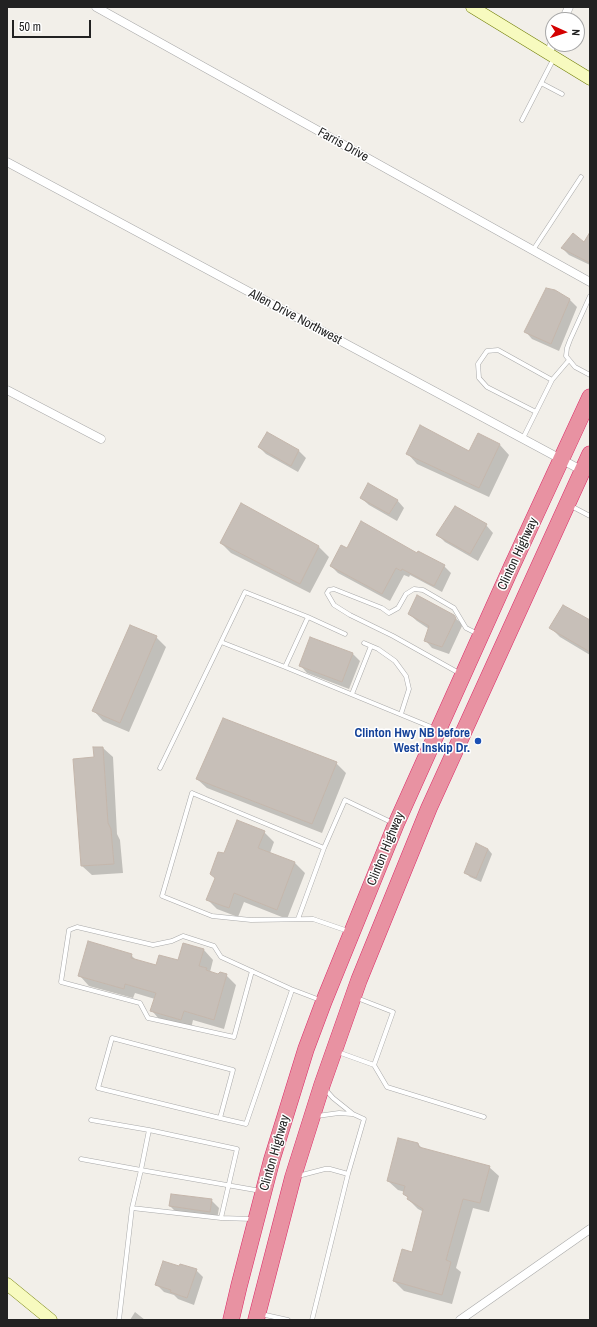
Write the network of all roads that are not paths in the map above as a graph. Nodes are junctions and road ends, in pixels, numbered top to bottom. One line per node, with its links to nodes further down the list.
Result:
1 (96, 7): 11 (street, Farris Drive)
2 (472, 7): 4 (street)
3 (552, 52): 4 (street)
4 (551, 56): 5 (street); 6 (lane)
5 (590, 79)
6 (542, 83): 7 (lane); 8 (lane)
7 (562, 94)
8 (522, 120)
9 (7, 162): 21 (street, Allen Drive Northwest)
10 (581, 177): 11 (lane)
11 (533, 251): 12 (street, Farris Drive)
12 (590, 282)
13 (590, 296): 14 (lane)
14 (569, 360): 15 (lane); 16 (lane)
15 (590, 375)
16 (552, 380): 19 (lane); 19 (lane)
17 (7, 390): 20 (street)
18 (590, 397): 23 (highway, Clinton Highway)
19 (536, 412): 21 (lane)
20 (101, 439)
21 (522, 439): 23 (street, Allen Drive Northwest)
22 (590, 454): 24 (highway, Clinton Highway)
23 (561, 460): 24 (street, Allen Drive Northwest); 29 (highway, Clinton Highway)
24 (584, 472): 25 (highway, Clinton Highway)
25 (568, 504): 26 (lane); 33 (highway, Clinton Highway)
26 (590, 516)
27 (308, 617): 28 (lane); 30 (lane); 34 (lane)
28 (345, 634)
29 (481, 636): 33 (highway); 35 (highway, Clinton Highway); 35 (lane)
30 (221, 642): 34 (lane); 39 (lane)
31 (364, 643): 32 (lane)
32 (371, 646): 36 (lane); 37 (lane)
33 (501, 647): 43 (highway, Clinton Highway)
34 (285, 667): 36 (lane)
35 (463, 675): 38 (highway, Clinton Highway)
36 (352, 694): 37 (lane)
37 (401, 714): 38 (lane)
38 (438, 730): 40 (highway, Clinton Highway)
39 (160, 768)
40 (396, 824): 41 (lane); 42 (highway, Clinton Highway)
41 (324, 848): 44 (lane); 44 (lane)
42 (382, 857): 43 (highway); 45 (highway, Clinton Highway)
43 (405, 866): 48 (highway, Clinton Highway)
44 (298, 919): 45 (lane)
45 (352, 932): 49 (highway, Clinton Highway)
46 (252, 971): 46 (lane); 47 (lane)
47 (292, 990): 49 (lane); 56 (lane)
48 (353, 997): 50 (highway, Clinton Highway); 51 (lane)
49 (324, 1001): 58 (highway, Clinton Highway)
50 (333, 1050): 51 (lane); 52 (highway, Clinton Highway)
51 (374, 1065): 55 (lane)
52 (322, 1085): 53 (lane); 54 (highway, Clinton Highway)
53 (352, 1114): 54 (lane); 63 (lane)
54 (312, 1117): 60 (highway, Clinton Highway)
55 (484, 1117)
56 (220, 1118): 56 (lane)
57 (91, 1120): 59 (lane)
58 (281, 1128): 60 (highway); 66 (highway, Clinton Highway)
59 (149, 1130): 62 (lane); 65 (lane)
60 (306, 1136): 64 (highway, Clinton Highway)
61 (81, 1159): 62 (lane)
62 (140, 1170): 65 (lane); 67 (lane)
63 (348, 1174): 64 (lane); 77 (lane)
64 (293, 1177): 72 (highway, Clinton Highway)
65 (229, 1186): 66 (lane); 68 (lane)
66 (264, 1191): 69 (highway, Clinton Highway)
67 (132, 1208): 68 (lane); 74 (lane)
68 (222, 1218): 69 (lane)
69 (256, 1219): 75 (highway, Clinton Highway)
70 (590, 1229): 78 (street)
71 (7, 1284): 73 (street)
72 (257, 1316): 76 (lane)
73 (51, 1320)
74 (119, 1320)
75 (232, 1320)
76 (288, 1320)
77 (312, 1320)
78 (460, 1320)

